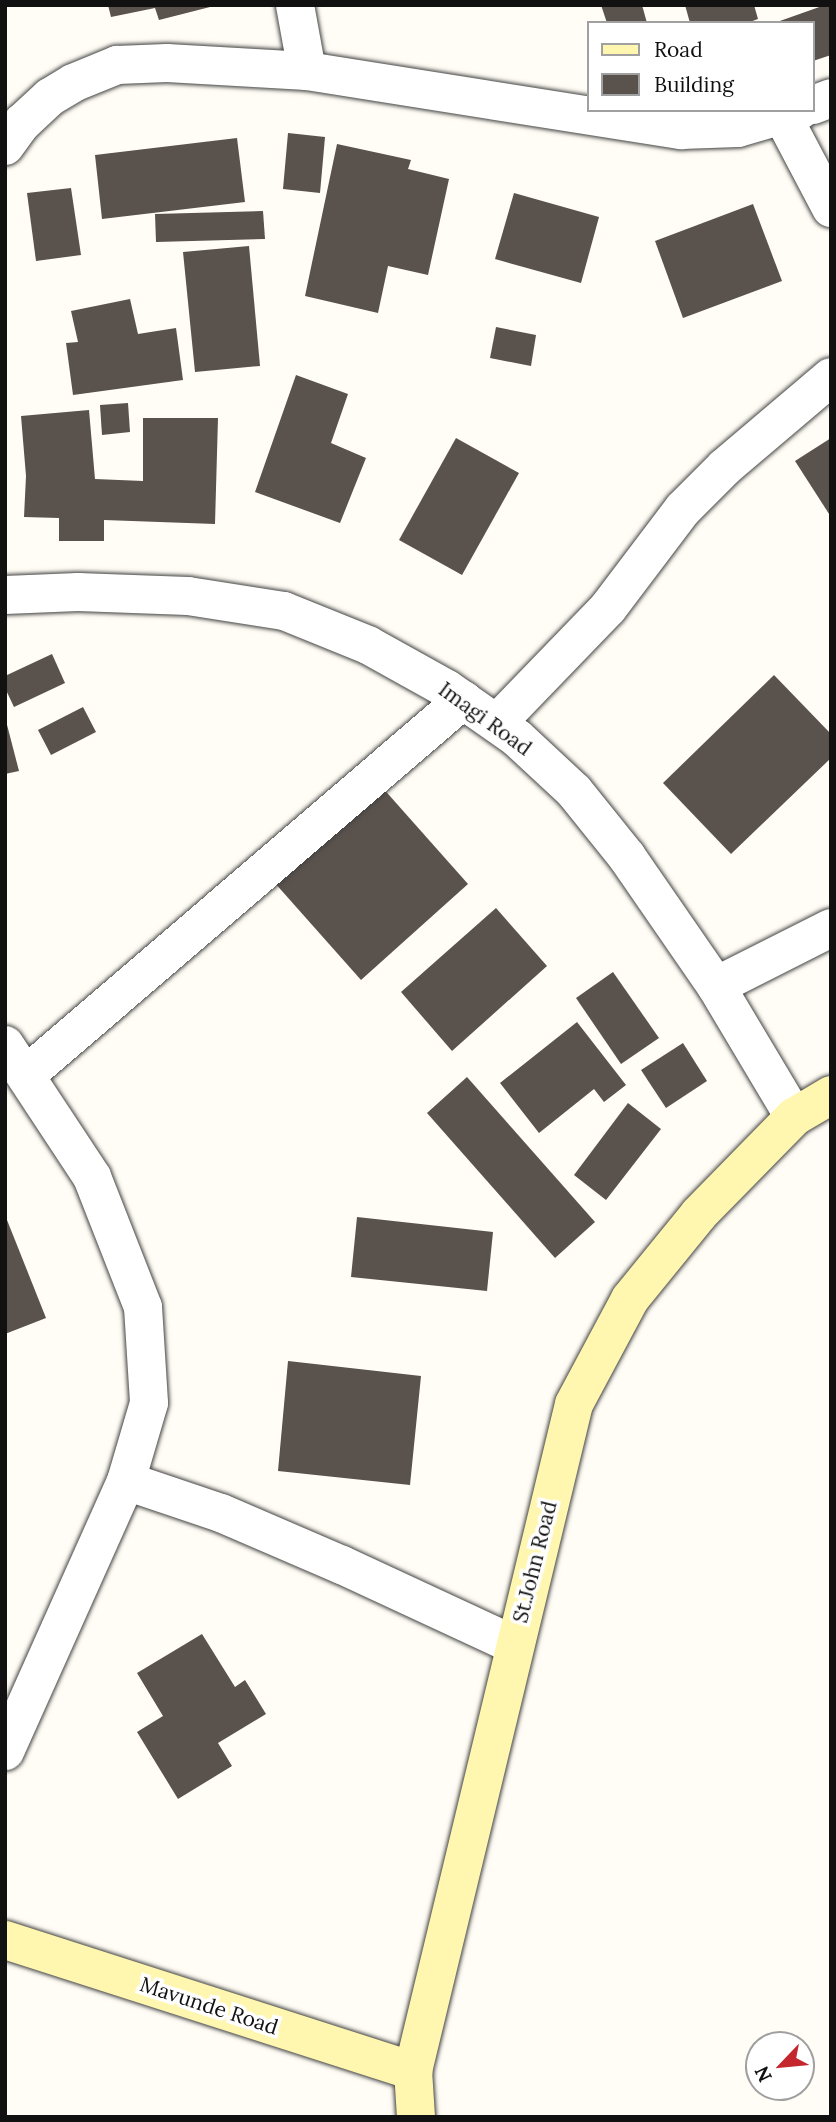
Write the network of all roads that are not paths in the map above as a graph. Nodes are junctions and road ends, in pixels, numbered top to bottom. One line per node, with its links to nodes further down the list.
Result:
1 (295, 5): 2 (street)
2 (307, 71): 3 (street); 5 (street)
3 (795, 112)
4 (799, 112): 6 (street)
5 (5, 146)
6 (831, 208)
7 (831, 377): 10 (street)
8 (5, 595): 9 (street, Imagi Road)
9 (463, 700): 10 (street, Imagi Road); 13 (street)
10 (497, 723): 12 (street, Imagi Road)
11 (831, 928): 12 (street)
12 (716, 986): 15 (street, Imagi Road)
13 (16, 1060): 16 (street)
14 (831, 1095): 15 (street, St.John Road)
15 (794, 1117): 17 (street, St.John Road)
16 (126, 1481): 17 (street); 18 (street)
17 (514, 1645): 20 (street, St.John Road)
18 (5, 1751)
19 (5, 1940): 20 (street, Mavunde Road)
20 (413, 2071): 21 (street, St.John Road)
21 (416, 2117)

